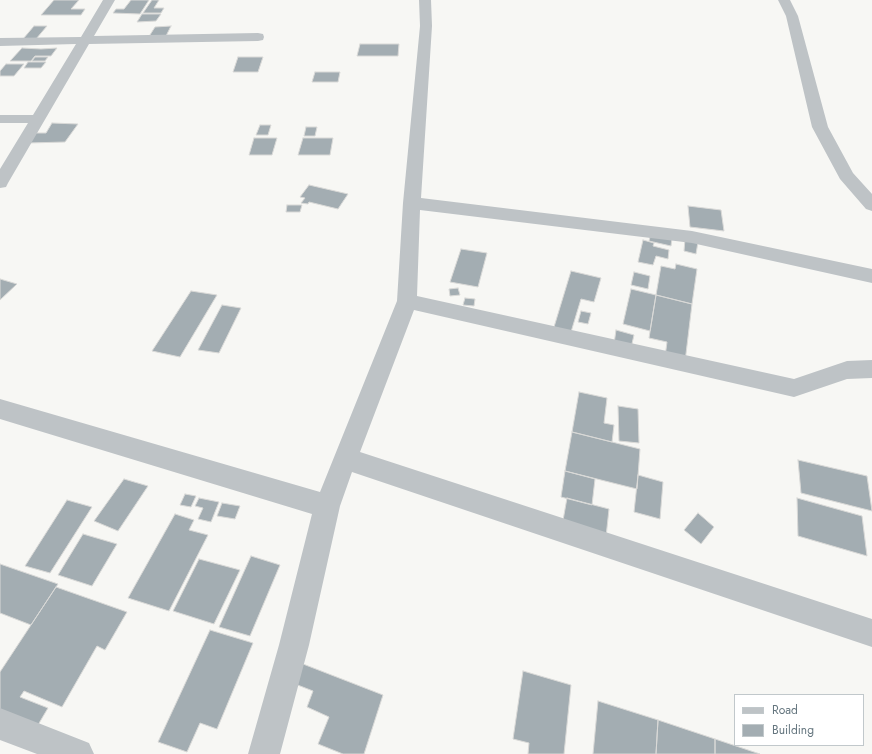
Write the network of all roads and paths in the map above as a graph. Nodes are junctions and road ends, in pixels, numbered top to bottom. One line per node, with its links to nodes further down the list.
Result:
1 (109, 0): 6 (street)
2 (425, 0): 10 (street)
3 (784, 0): 11 (street)
4 (258, 37): 6 (street)
5 (0, 42): 6 (street)
6 (84, 42): 8 (street)
7 (0, 119): 8 (street)
8 (38, 119): 9 (street)
9 (0, 183)
10 (412, 203): 12 (street); 13 (street)
11 (872, 205)
12 (872, 276)
13 (407, 301): 14 (street); 16 (street)
14 (872, 369)
15 (0, 409): 17 (street)
16 (346, 459): 17 (street); 18 (street)
17 (327, 506): 21 (street)
18 (872, 633)
19 (0, 724): 20 (street)
20 (78, 754)
21 (264, 754)

